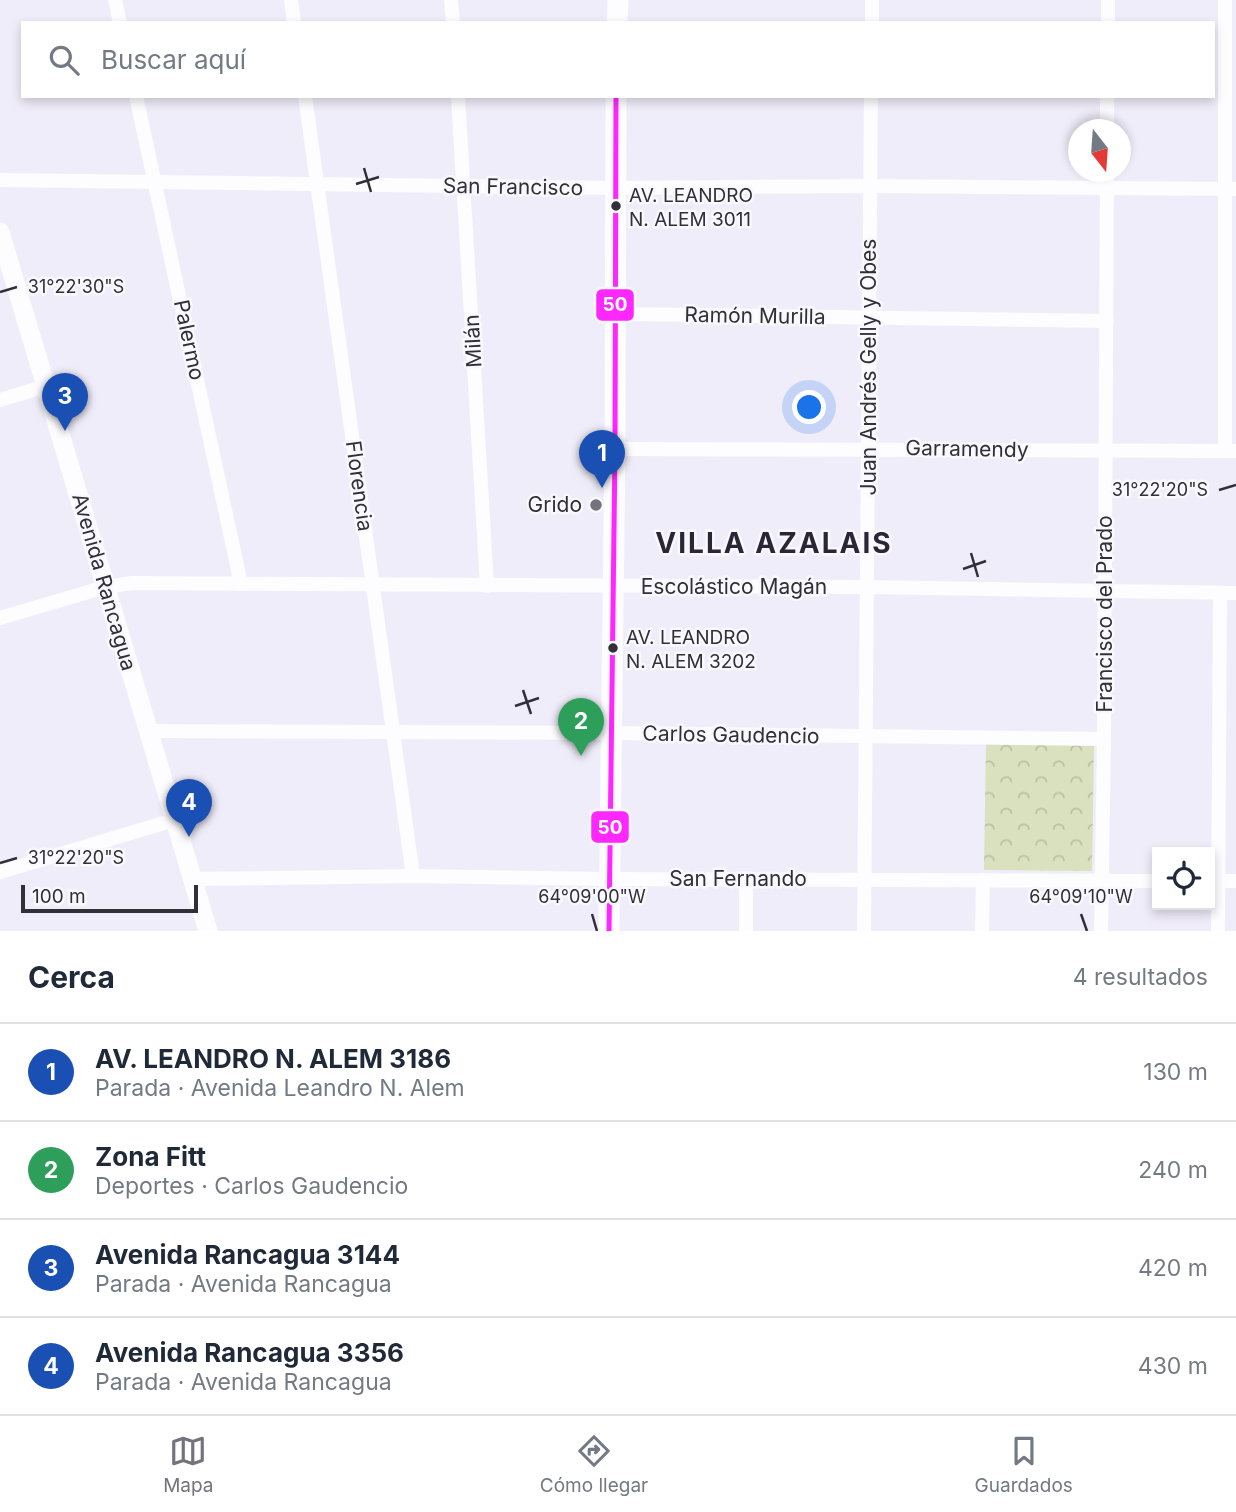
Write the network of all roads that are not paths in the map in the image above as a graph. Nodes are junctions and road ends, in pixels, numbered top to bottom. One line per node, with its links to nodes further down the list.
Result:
1 (115, 0): 8 (street)
2 (291, 0): 9 (street)
3 (451, 0): 10 (street)
4 (618, 0): 11 (main road)
5 (872, 0): 12 (street)
6 (1108, 0): 13 (street)
7 (1225, 0): 29 (street)
8 (120, 21)
9 (294, 21)
10 (453, 21)
11 (617, 21)
12 (872, 21)
13 (1108, 21)
14 (136, 98): 22 (street, Palermo)
15 (305, 98): 24 (street, Florencia)
16 (458, 98): 26 (street, Milán)
17 (616, 98): 27 (main road)
18 (871, 98): 25 (street, Juan Andrés Gelly y Obes)
19 (1107, 98): 20 (street)
20 (1107, 119)
21 (0, 180): 22 (street, San Francisco)
22 (155, 182): 24 (street, San Francisco); 40 (street, Palermo)
23 (1106, 182): 28 (street, Francisco del Prado)
24 (318, 184): 26 (street, San Francisco); 41 (street, Florencia)
25 (871, 186): 27 (street, San Francisco); 28 (street, San Francisco); 32 (street, Juan Andrés Gelly y Obes)
26 (464, 187): 27 (street, San Francisco); 42 (street, Milán)
27 (614, 188): 31 (main road)
28 (1106, 188): 29 (street, San Francisco); 33 (street, Francisco del Prado)
29 (1231, 189): 39 (street)
30 (0, 232): 34 (main road, Avenida Rancagua)
31 (614, 316): 32 (street, Ramón Murilla); 37 (main road)
32 (870, 318): 33 (street, Ramón Murilla); 36 (street, Juan Andrés Gelly y Obes)
33 (1107, 321): 38 (street, Francisco del Prado)
34 (46, 386): 35 (street); 44 (main road, Avenida Rancagua)
35 (0, 400)
36 (870, 448): 37 (street, Garramendy); 38 (street, Garramendy); 45 (street, Juan Andrés Gelly y Obes)
37 (615, 449): 43 (main road)
38 (1106, 451): 39 (street, Garramendy); 46 (street, Francisco del Prado)
39 (1230, 451)
40 (241, 584): 41 (street, Escolástico Magán); 44 (street, Escolástico Magán)
41 (372, 586): 42 (street, Escolástico Magán); 51 (street, Florencia)
42 (487, 586): 43 (street, Escolástico Magán)
43 (613, 586): 45 (street, Escolástico Magán); 52 (main road)
44 (106, 587): 49 (street, Escolástico Magán); 50 (main road, Avenida Rancagua)
45 (867, 587): 46 (street, Escolástico Magán); 53 (street, Juan Andrés Gelly y Obes)
46 (1105, 592): 47 (street, Escolástico Magán); 54 (street, Francisco del Prado)
47 (1220, 593): 48 (street, Escolástico Magán); 56 (street)
48 (1236, 593)
49 (0, 618)
50 (148, 731): 51 (street, Carlos Gaudencio); 55 (main road, Avenida Rancagua)
51 (392, 732): 52 (street, Carlos Gaudencio); 58 (street, Florencia)
52 (610, 733): 53 (street, Carlos Gaudencio); 59 (main road)
53 (866, 737): 54 (street, Carlos Gaudencio); 62 (street, Juan Andrés Gelly y Obes)
54 (1104, 739): 64 (street, Francisco del Prado)
55 (174, 820): 57 (street); 60 (main road, Avenida Rancagua)
56 (1215, 847)
57 (0, 872)
58 (413, 876): 59 (street, San Fernando); 60 (street, San Fernando)
59 (609, 878): 61 (street, San Fernando); 70 (main road)
60 (192, 879): 69 (main road, Avenida Rancagua)
61 (746, 879): 62 (street, San Fernando); 71 (street)
62 (864, 880): 63 (street, San Fernando); 72 (street, Juan Andrés Gelly y Obes)
63 (983, 880): 64 (street, San Fernando); 73 (street)
64 (1102, 880): 65 (street, San Fernando); 74 (street, Francisco del Prado)
65 (1152, 881)
66 (1215, 881): 67 (street)
67 (1236, 881)
68 (1215, 891): 75 (street)
69 (208, 931)
70 (609, 931)
71 (746, 931)
72 (864, 931)
73 (982, 931)
74 (1101, 931)
75 (1219, 931)

